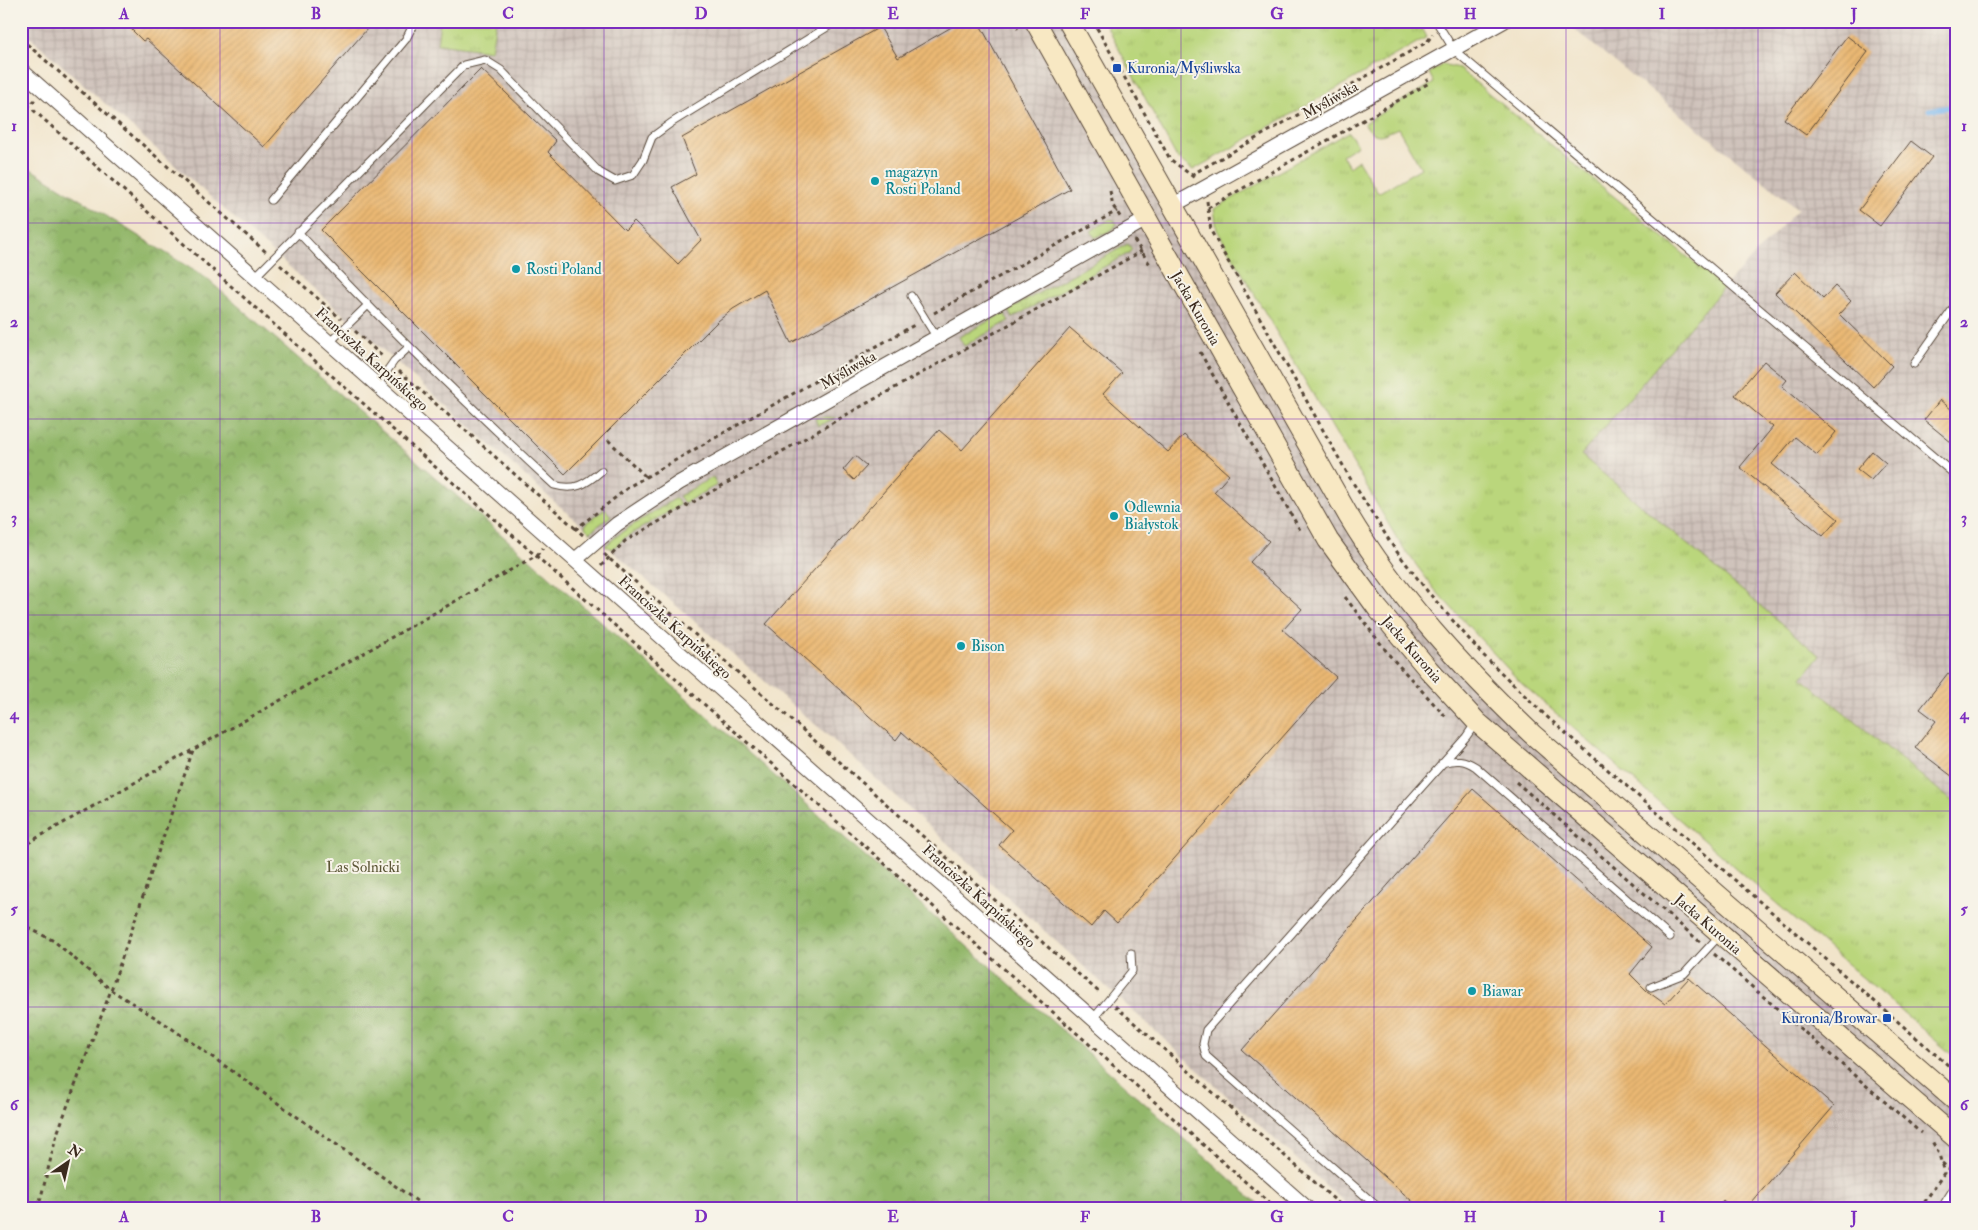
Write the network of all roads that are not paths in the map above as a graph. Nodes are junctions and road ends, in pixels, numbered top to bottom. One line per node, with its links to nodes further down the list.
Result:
1 (415, 21): 9 (lane)
2 (1035, 21): 11 (main road, Jacka Kuronia)
3 (1068, 21): 10 (main road, Jacka Kuronia)
4 (1436, 21): 7 (lane)
5 (1504, 21): 7 (street, Myśliwska)
6 (829, 26): 12 (lane)
7 (1454, 50): 10 (street, Myśliwska); 23 (lane)
8 (21, 70): 13 (street, Franciszka Karpińskiego)
9 (271, 200)
10 (1172, 206): 11 (main road); 32 (main road, Jacka Kuronia)
11 (1145, 220): 17 (street, Myśliwska); 25 (main road, Jacka Kuronia)
12 (298, 232): 13 (lane); 16 (lane)
13 (255, 277): 18 (street, Franciszka Karpińskiego)
14 (912, 296): 17 (lane)
15 (1957, 303): 20 (lane)
16 (367, 306): 18 (lane); 19 (lane)
17 (937, 338): 24 (street, Myśliwska)
18 (330, 343): 21 (street, Franciszka Karpińskiego)
19 (409, 347): 21 (lane); 22 (lane)
20 (1914, 364)
21 (377, 385): 24 (street, Franciszka Karpińskiego)
22 (601, 471)
23 (1954, 474)
24 (575, 560): 31 (street, Franciszka Karpińskiego)
25 (1477, 722): 26 (lane); 27 (main road, Jacka Kuronia)
26 (1442, 763): 28 (lane); 36 (lane)
27 (1720, 935): 30 (lane); 33 (main road, Jacka Kuronia)
28 (1670, 937)
29 (1131, 953): 31 (lane)
30 (1651, 987)
31 (1093, 1018): 35 (street, Franciszka Karpińskiego)
32 (1957, 1102)
33 (1957, 1139)
34 (1957, 1190): 37 (street)
35 (1308, 1209)
36 (1380, 1209)
37 (1945, 1209)

